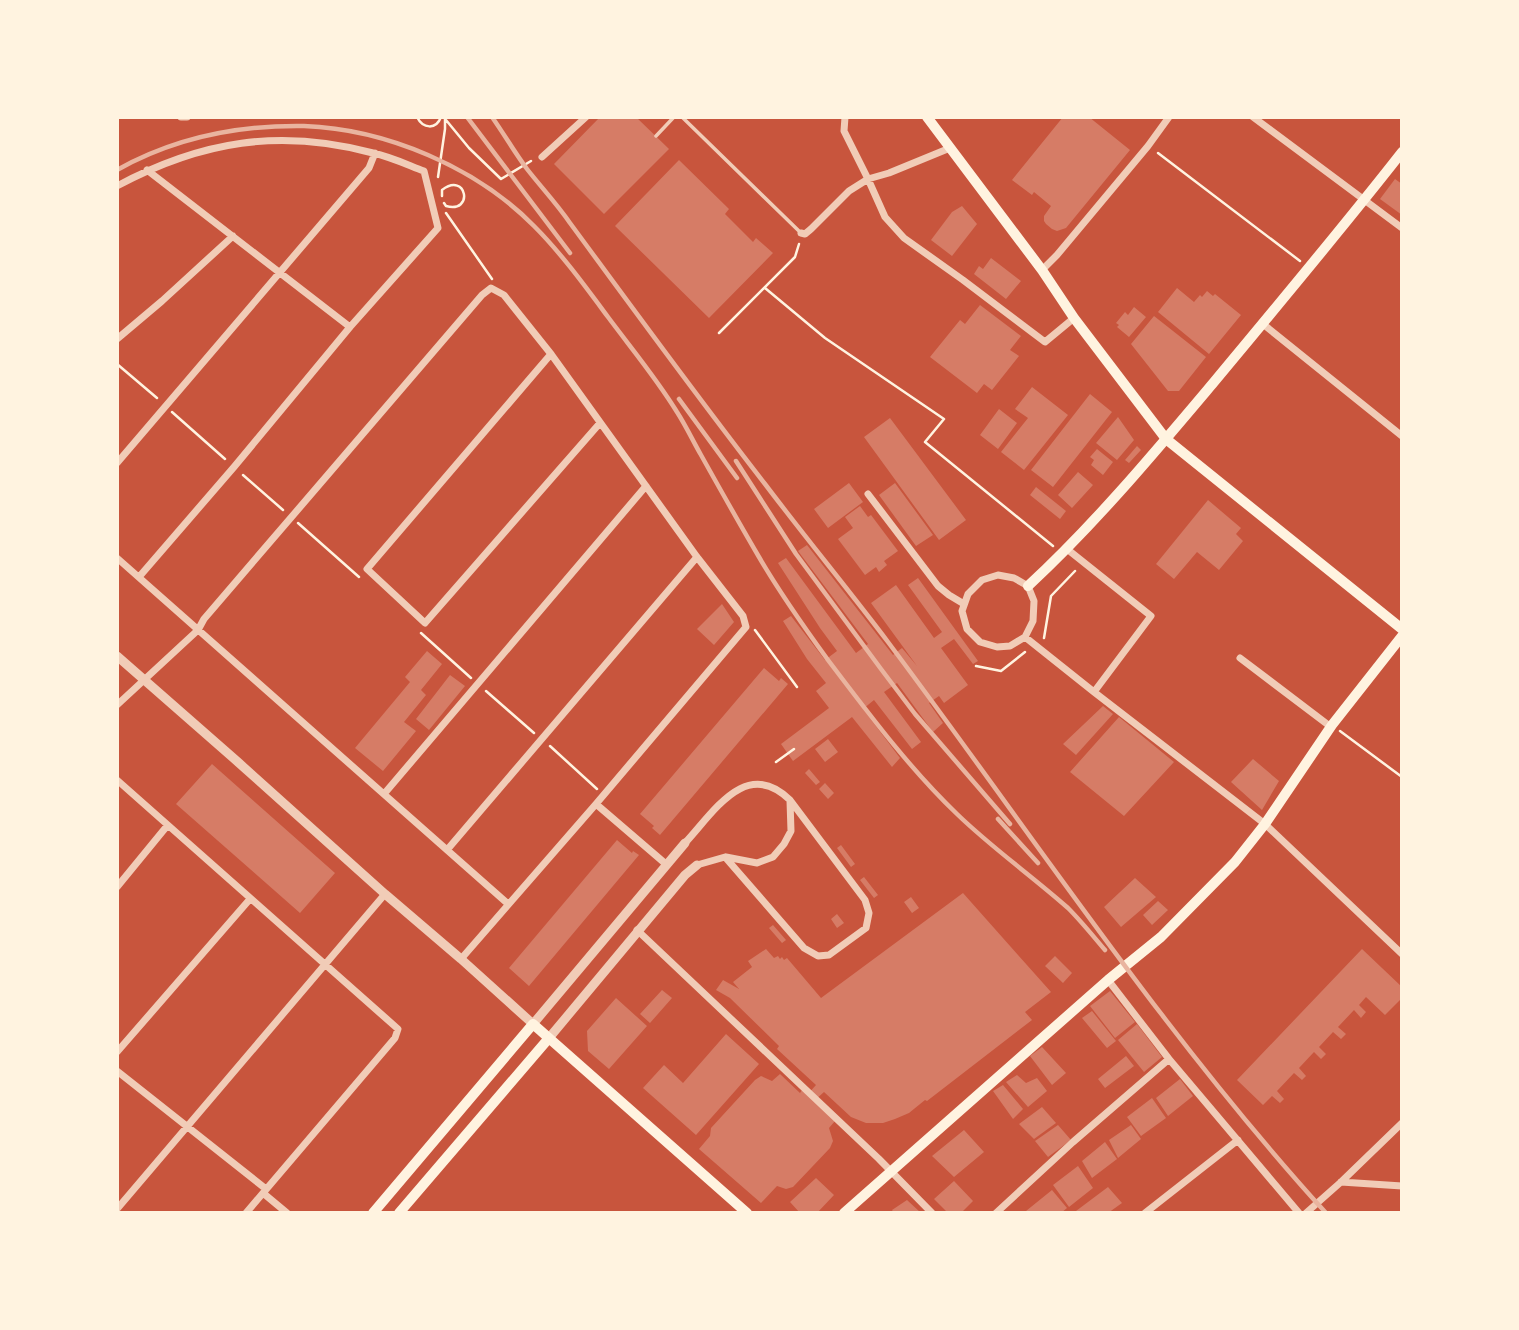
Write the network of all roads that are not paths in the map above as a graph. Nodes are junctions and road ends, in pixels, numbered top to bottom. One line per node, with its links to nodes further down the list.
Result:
1 (181, 117): 2 (street)
2 (187, 117)
3 (586, 117): 14 (street)
4 (674, 117): 10 (lane)
5 (682, 117): 20 (lane)
6 (845, 117): 16 (street)
7 (927, 117): 11 (main road)
8 (1169, 117): 22 (street)
9 (1253, 117): 18 (street)
10 (656, 136)
11 (950, 148): 16 (street); 22 (main road)
12 (1402, 152): 18 (main road)
13 (375, 153): 15 (street); 23 (street); 26 (street)
14 (542, 157)
15 (147, 170): 17 (street); 21 (street)
16 (868, 179): 20 (street); 24 (street)
17 (117, 187)
18 (1365, 199): 19 (street); 25 (main road)
19 (1402, 228)
20 (801, 233)
21 (233, 236): 23 (street); 27 (street)
22 (1042, 270): 24 (main road)
23 (281, 272): 26 (street); 32 (street)
24 (1074, 318): 31 (main road)
25 (1263, 324): 30 (street); 31 (main road)
26 (349, 327): 38 (street)
27 (117, 339)
28 (551, 354): 29 (street); 29 (street); 42 (street)
29 (600, 423): 33 (street)
30 (1402, 436)
31 (1166, 439): 35 (main road); 41 (main road)
32 (117, 463)
33 (646, 486): 36 (street); 52 (street)
34 (868, 494): 40 (street)
35 (1062, 549): 39 (main road); 48 (street)
36 (697, 557): 54 (street); 58 (street)
37 (117, 558): 38 (street)
38 (139, 577): 42 (street)
39 (1028, 586): 40 (street); 44 (street)
40 (964, 604): 44 (street)
41 (1402, 629)
42 (198, 630): 47 (street); 52 (street)
43 (1402, 636): 50 (main road)
44 (1025, 637): 48 (street)
45 (117, 656): 47 (street)
46 (1240, 658): 50 (street)
47 (144, 680): 49 (street); 63 (street)
48 (1094, 692): 55 (street)
49 (117, 705)
50 (1331, 726): 55 (main road)
51 (117, 780): 56 (street)
52 (384, 794): 58 (street)
53 (790, 800): 57 (street); 59 (street); 59 (street)
54 (596, 804): 60 (street); 65 (street)
55 (1265, 824): 67 (street); 70 (main road)
56 (167, 825): 62 (street); 64 (street)
57 (685, 843): 60 (street)
58 (447, 849): 65 (street)
59 (725, 857): 61 (street)
60 (667, 865): 71 (street)
61 (697, 865): 66 (street)
62 (117, 887)
63 (385, 894): 68 (street); 69 (street)
64 (250, 899): 69 (street); 73 (street)
65 (508, 904): 68 (street)
66 (637, 930): 72 (street); 79 (street)
67 (1402, 954)
68 (461, 959): 71 (street)
69 (325, 965): 77 (street); 82 (street)
70 (1108, 980): 74 (street); 79 (main road)
71 (533, 1024): 72 (main road); 86 (main road)
72 (549, 1038): 87 (main road); 88 (main road)
73 (117, 1052)
74 (1168, 1059): 78 (street); 91 (street)
75 (117, 1071): 77 (street)
76 (1402, 1123): 80 (street)
77 (187, 1127): 82 (street); 83 (street)
78 (1237, 1140): 92 (street); 93 (street)
79 (891, 1171): 89 (main road); 90 (street)
80 (1341, 1182): 81 (street); 94 (street)
81 (1402, 1186)
82 (264, 1191): 84 (street); 85 (street)
83 (117, 1209)
84 (246, 1213)
85 (287, 1213)
86 (373, 1213)
87 (399, 1213)
88 (747, 1213)
89 (844, 1213)
90 (932, 1213)
91 (996, 1213)
92 (1145, 1213)
93 (1299, 1213)
94 (1306, 1213)

